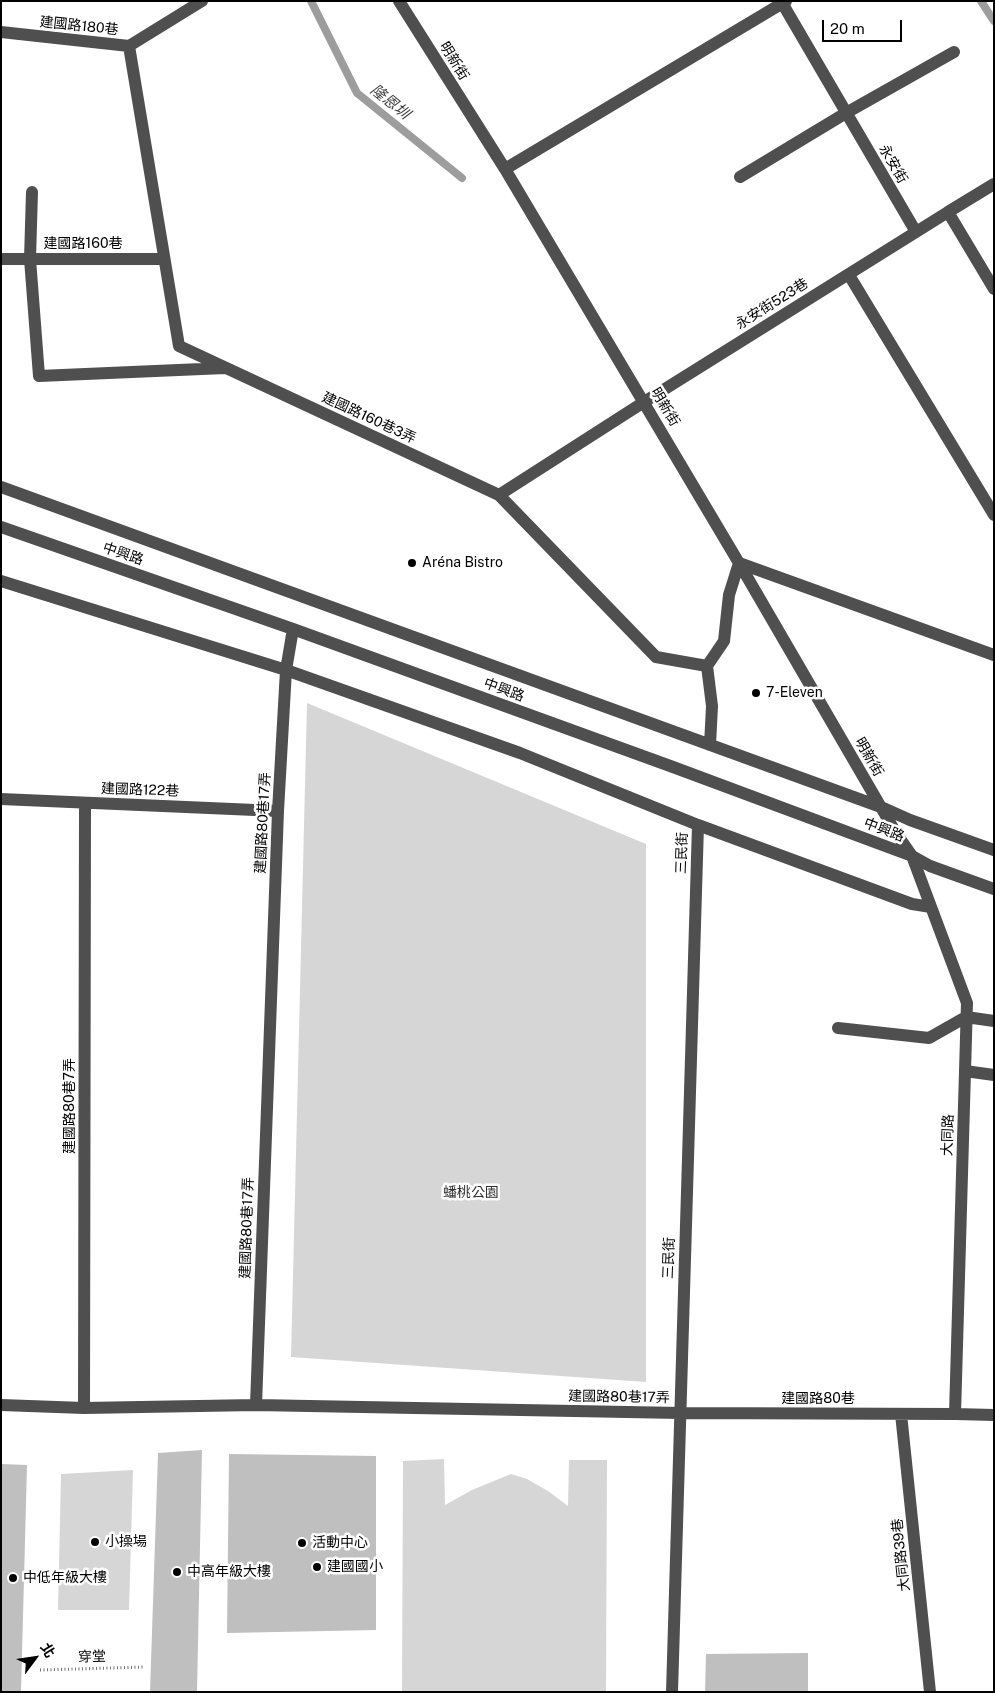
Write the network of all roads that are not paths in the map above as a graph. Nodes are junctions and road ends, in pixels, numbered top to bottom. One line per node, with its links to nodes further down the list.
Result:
1 (202, 1): 5 (street, 建國路180巷)
2 (399, 1): 8 (street, 明新街)
3 (783, 2): 7 (street, 永安街); 8 (street)
4 (1, 32): 5 (street, 建國路180巷)
5 (129, 46): 16 (street, 建國路160巷3弄)
6 (954, 52): 7 (street)
7 (846, 113): 9 (street); 13 (street, 永安街)
8 (505, 169): 20 (street, 明新街)
9 (740, 177)
10 (994, 184): 12 (street)
11 (32, 192): 15 (street)
12 (948, 212): 13 (street); 18 (street)
13 (916, 232): 17 (street, 永安街523巷)
14 (1, 259): 15 (street, 建國路160巷)
15 (30, 259): 16 (street, 建國路160巷); 19 (street)
16 (164, 259): 19 (street, 建國路160巷3弄)
17 (849, 275): 20 (street, 永安街523巷); 23 (street)
18 (994, 289)
19 (227, 368): 22 (street, 建國路160巷3弄)
20 (644, 402): 22 (street, 永安街523巷); 25 (street, 明新街)
21 (1, 487): 31 (street, 中興路)
22 (499, 495): 29 (street, 建國路160巷3弄)
23 (994, 515)
24 (1, 527): 27 (street, 中興路)
25 (739, 563): 28 (street); 29 (street); 34 (street, 明新街)
26 (1, 582): 30 (street)
27 (293, 629): 30 (street, 建國路80巷17弄); 39 (street, 中興路)
28 (994, 655)
29 (707, 666): 31 (street)
30 (286, 670): 35 (street, 建國路80巷17弄); 36 (street)
31 (710, 745): 34 (street, 中興路)
32 (1, 799): 33 (street, 建國路122巷)
33 (86, 803): 35 (street, 建國路122巷); 49 (street, 建國路80巷7弄)
34 (881, 807): 37 (street, 明新街); 38 (street, 中興路)
35 (278, 811): 48 (street, 建國路80巷17弄)
36 (698, 825): 41 (street); 50 (street, 三民街)
37 (896, 833): 39 (street, 大同路)
38 (994, 850)
39 (912, 856): 40 (street, 中興路); 41 (street, 大同路)
40 (994, 889)
41 (931, 907): 42 (street, 大同路)
42 (966, 1017): 43 (street); 44 (street); 45 (street, 大同路)
43 (994, 1020)
44 (838, 1028)
45 (965, 1071): 46 (street); 52 (street, 大同路)
46 (994, 1075)
47 (1, 1405): 49 (street)
48 (256, 1405): 49 (street); 50 (street, 建國路80巷17弄)
49 (84, 1408)
50 (680, 1413): 51 (street, 建國路80巷); 54 (street, 三民街)
51 (902, 1414): 52 (street, 建國路80巷); 55 (street, 大同路39巷)
52 (955, 1414): 53 (street)
53 (994, 1415)
54 (672, 1692)
55 (930, 1692)

